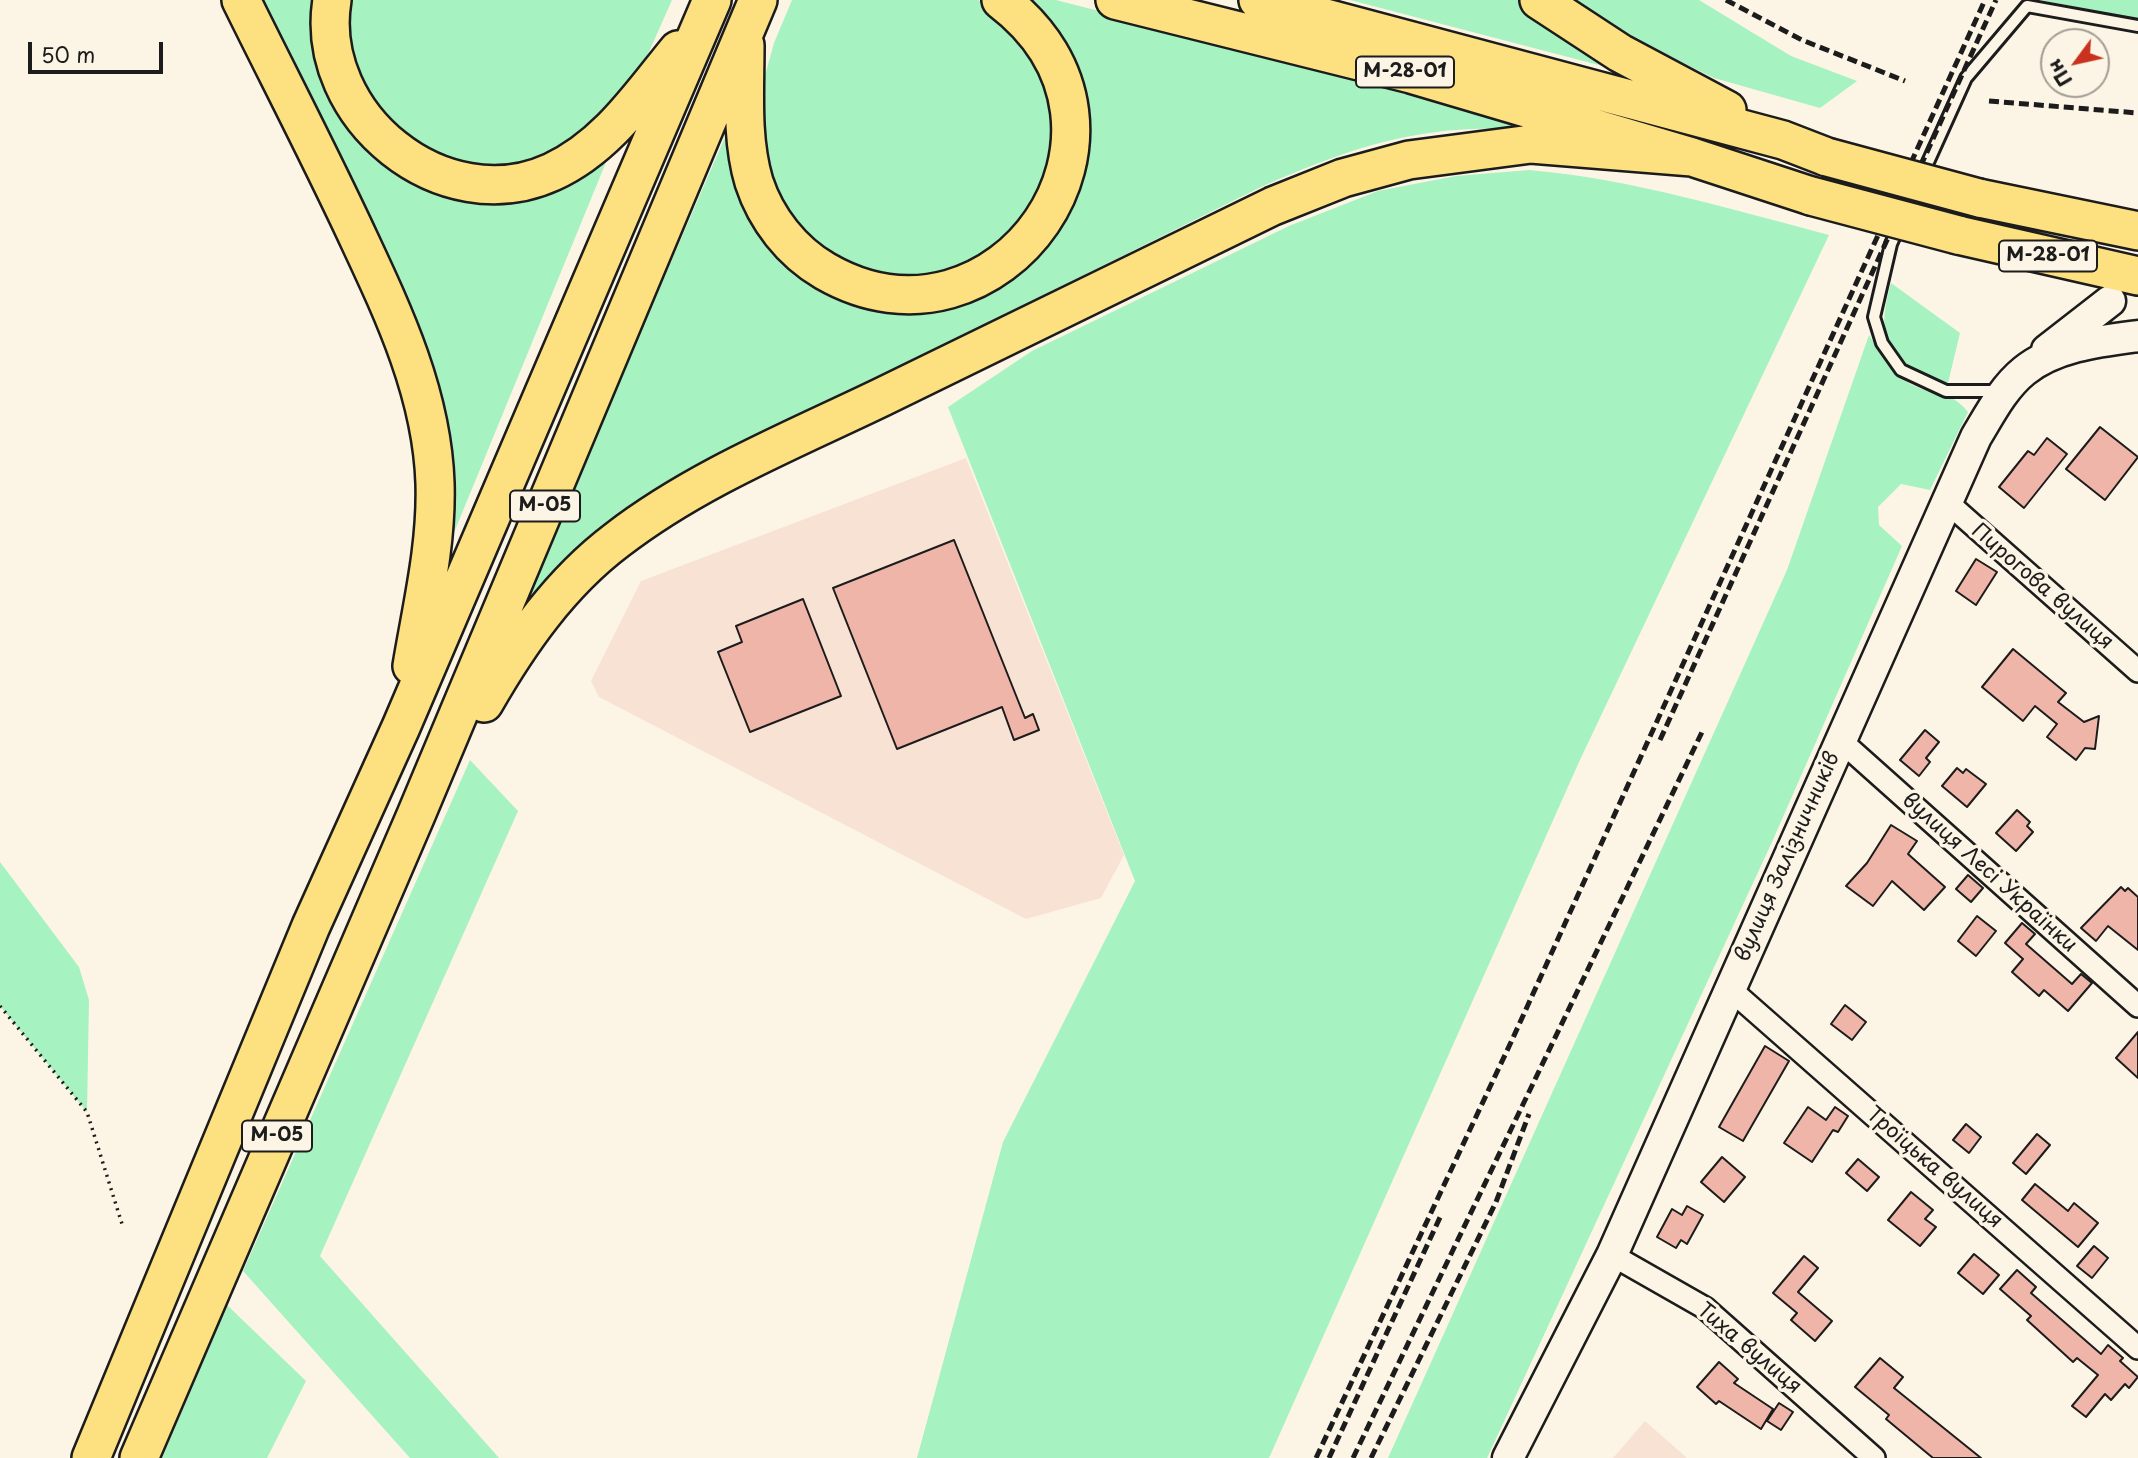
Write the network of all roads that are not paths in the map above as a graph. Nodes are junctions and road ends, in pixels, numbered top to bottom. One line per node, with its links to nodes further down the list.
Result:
1 (241, 0): 19 (highway)
2 (332, 0): 7 (highway)
3 (1000, 0): 8 (highway)
4 (1115, 0): 11 (highway, М-28-01)
5 (1258, 0): 10 (highway, М-28-01)
6 (1539, 0): 10 (highway)
7 (709, 8): 19 (highway, М-05)
8 (751, 15): 21 (highway, М-05)
9 (2138, 26): 16 (lane)
10 (1783, 140): 12 (highway, М-28-01, bridge)
11 (1692, 156): 13 (highway, М-28-01, bridge); 21 (highway)
12 (2138, 231)
13 (2138, 276)
14 (2110, 301): 16 (street)
15 (2138, 336): 16 (street)
16 (2015, 380): 17 (street, вулиця Залізничників)
17 (1947, 502): 18 (street, Пирогова вулиця); 20 (street, вулиця Залізничників)
18 (2138, 671)
19 (401, 727): 26 (highway, М-05)
20 (1840, 740): 22 (street, вулиця Залізничників); 23 (street, вулиця Лесі Українки)
21 (416, 815): 27 (highway, М-05)
22 (1730, 989): 24 (street, вулиця Залізничників); 25 (street, Троїцька вулиця)
23 (2138, 1006)
24 (1612, 1255): 28 (street, вулиця Залізничників); 29 (street, Тиха вулиця)
25 (2138, 1348)
26 (91, 1458)
27 (139, 1458)
28 (1508, 1458)
29 (1874, 1458)

